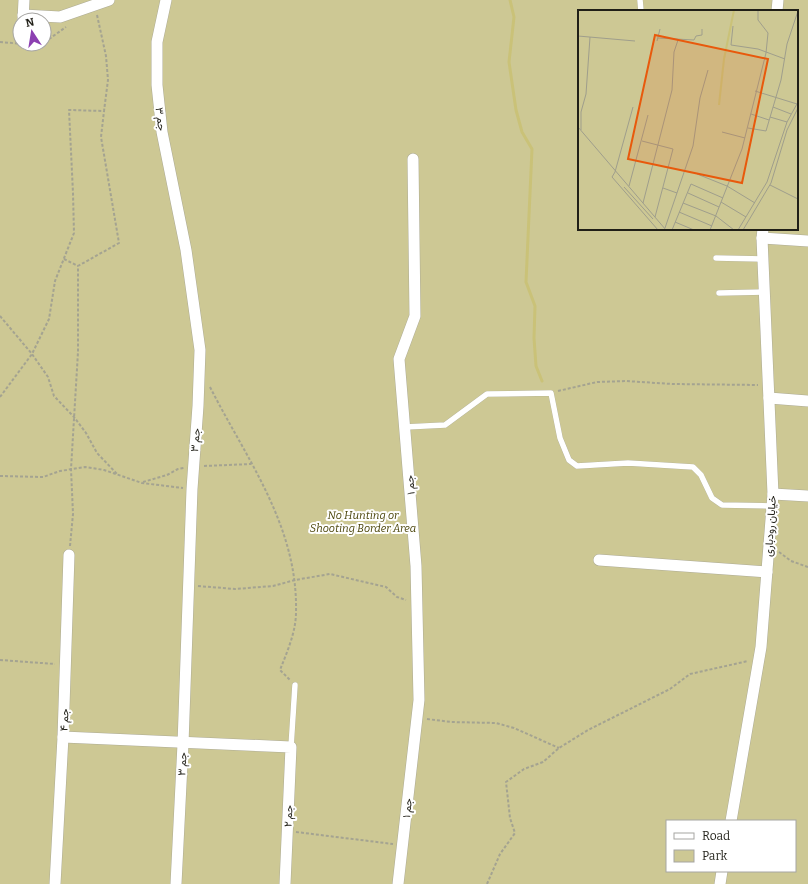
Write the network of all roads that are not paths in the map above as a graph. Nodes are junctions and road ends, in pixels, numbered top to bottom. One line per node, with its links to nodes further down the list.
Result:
1 (24, 0): 8 (street)
2 (109, 0): 9 (street)
3 (166, 0): 28 (street, جم ۳)
4 (640, 0): 6 (lane)
5 (778, 0): 7 (street)
6 (641, 10)
7 (777, 10)
8 (23, 12)
9 (52, 17)
10 (413, 159): 19 (street, جم ۱)
11 (762, 233): 12 (street); 14 (street, خیابان رودباری)
12 (808, 241)
13 (716, 258): 14 (lane)
14 (763, 259): 15 (street, خیابان رودباری)
15 (764, 292): 16 (lane); 17 (street, خیابان رودباری)
16 (718, 293)
17 (769, 398): 18 (street); 20 (street, خیابان رودباری)
18 (808, 401)
19 (405, 427): 22 (lane); 35 (street, جم ۱)
20 (773, 494): 21 (street); 22 (street, خیابان رودباری)
21 (808, 496)
22 (772, 506): 25 (street, خیابان رودباری)
23 (70, 555): 27 (street, جم ۴)
24 (599, 560): 25 (street)
25 (767, 572): 30 (street, خیابان رودباری)
26 (295, 685): 29 (lane)
27 (63, 737): 28 (street); 32 (street, جم ۴)
28 (183, 744): 29 (street); 33 (street, جم ۳)
29 (291, 747): 34 (street, جم ۲)
30 (731, 820)
31 (722, 872): 36 (street)
32 (55, 884)
33 (176, 884)
34 (285, 884)
35 (398, 884)
36 (720, 884)

